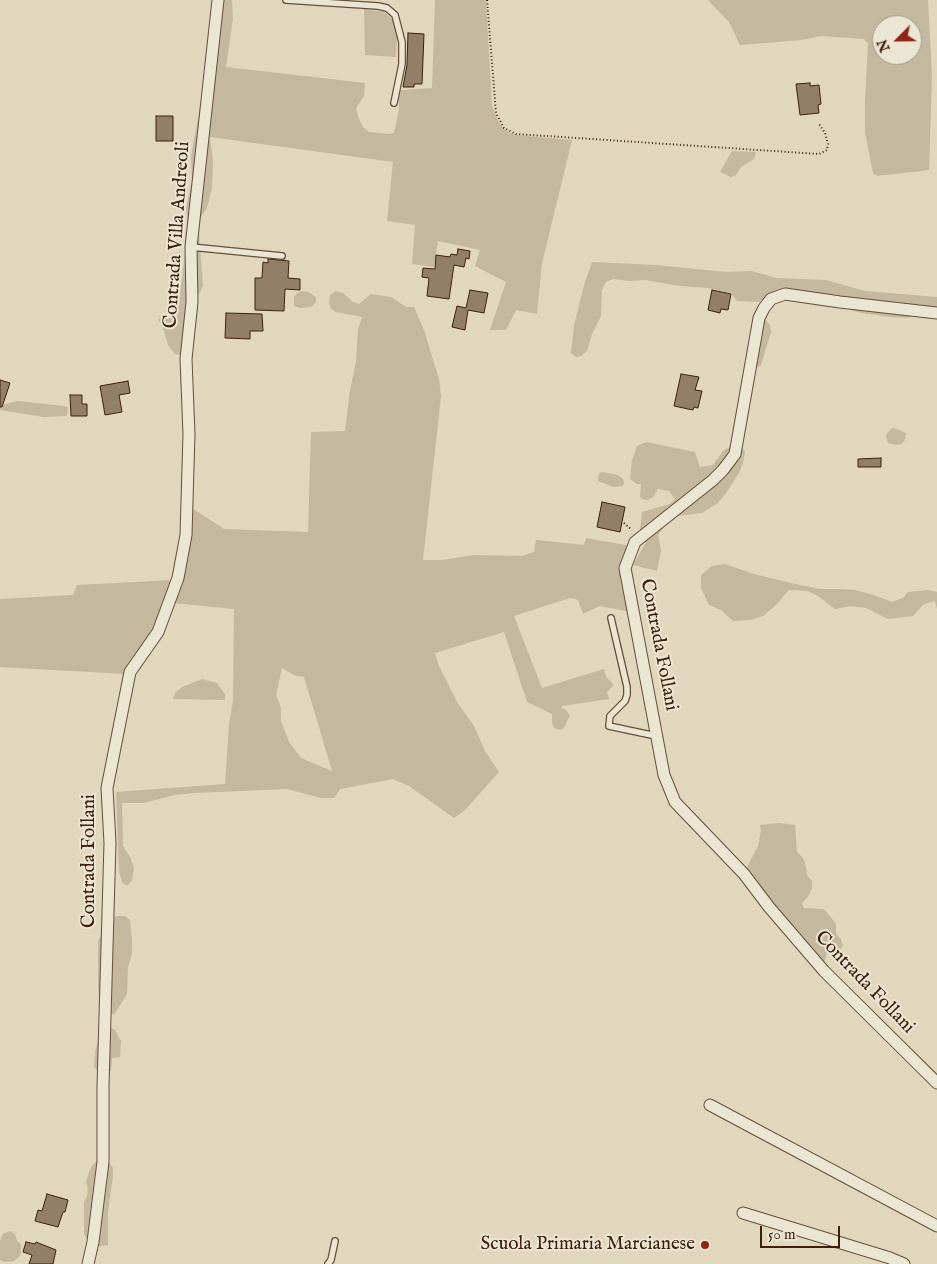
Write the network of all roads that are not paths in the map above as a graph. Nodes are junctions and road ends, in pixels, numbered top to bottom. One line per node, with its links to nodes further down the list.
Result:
1 (218, 0): 4 (street, Contrada Villa Andreoli)
2 (286, 0): 3 (lane)
3 (394, 103)
4 (191, 246): 5 (lane); 7 (street, Contrada Villa Andreoli)
5 (282, 256)
6 (937, 313): 9 (street, Contrada Follani)
7 (188, 472): 15 (street, Contrada Follani)
8 (611, 618): 9 (lane)
9 (657, 736): 10 (street, Contrada Follani)
10 (937, 1083)
11 (710, 1105): 13 (street)
12 (743, 1213): 17 (street)
13 (937, 1226)
14 (335, 1241): 16 (lane)
15 (88, 1264)
16 (328, 1264)
17 (904, 1264)

